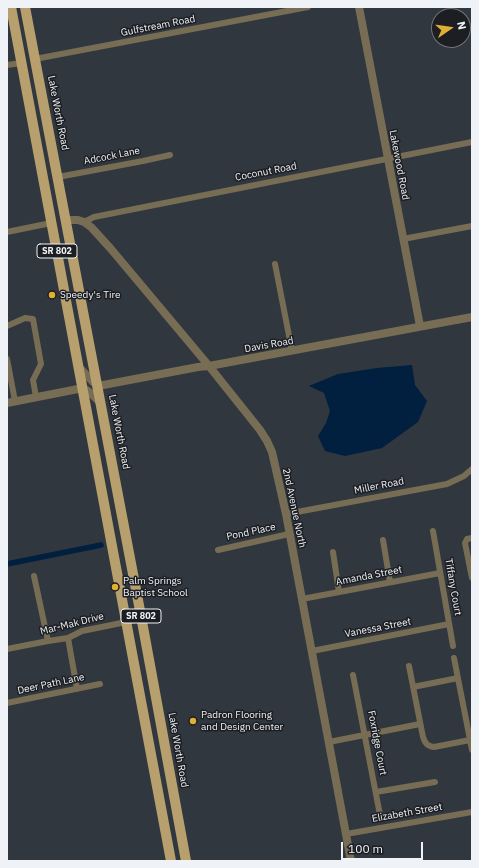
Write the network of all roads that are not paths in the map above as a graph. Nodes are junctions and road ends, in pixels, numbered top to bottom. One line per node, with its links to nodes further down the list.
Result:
1 (11, 7): 5 (main road, SR 802)
2 (25, 7): 6 (main road, Lake Worth Road / SR 802)
3 (308, 7): 6 (street, Gulfstream Road)
4 (359, 7): 12 (street, Lakewood Road)
5 (10, 18): 6 (main road); 7 (main road, SR 802)
6 (35, 60): 9 (main road, Lake Worth Road / SR 802)
7 (22, 63): 8 (street); 9 (main road); 14 (main road, SR 802)
8 (7, 65)
9 (44, 103): 13 (main road, Lake Worth Road / SR 802)
10 (472, 142): 12 (street, Coconut Road)
11 (170, 155): 13 (street, Adcock Lane)
12 (388, 158): 16 (street, Coconut Road); 20 (street, Lakewood Road)
13 (58, 177): 15 (main road, Lake Worth Road / SR 802)
14 (44, 182): 15 (main road); 17 (main road, SR 802)
15 (66, 220): 16 (street, Coconut Road); 21 (main road, Lake Worth Road / SR 802)
16 (84, 222): 29 (street, 2nd Avenue North)
17 (51, 223): 19 (street); 21 (main road); 28 (main road, SR 802)
18 (472, 226): 20 (street)
19 (7, 232)
20 (403, 239): 25 (street, Lakewood Road)
21 (75, 264): 30 (main road, Lake Worth Road / SR 802)
22 (274, 264): 26 (street)
23 (472, 317): 25 (street, Davis Road)
24 (7, 326): 32 (street)
25 (420, 326): 26 (street, Davis Road)
26 (292, 351): 29 (street, Davis Road)
27 (7, 359): 33 (street)
28 (78, 366): 30 (street); 31 (main road, SR 802)
29 (208, 366): 30 (street, Davis Road); 36 (street, 2nd Avenue North)
30 (98, 386): 34 (main road, Lake Worth Road / SR 802)
31 (83, 388): 32 (street); 34 (street); 50 (main road, SR 802)
32 (36, 397): 33 (street)
33 (11, 402)
34 (101, 403): 49 (main road, Lake Worth Road / SR 802)
35 (472, 469): 36 (street, Miller Road)
36 (286, 514): 38 (street, 2nd Avenue North)
37 (433, 531): 43 (street, Tiffany Court)
38 (289, 534): 41 (street, Pond Place); 48 (street, 2nd Avenue North)
39 (472, 538): 45 (street)
40 (383, 540): 46 (street)
41 (218, 550)
42 (332, 552): 47 (street)
43 (440, 573): 46 (street, Amanda Street); 51 (street, Tiffany Court)
44 (34, 576): 53 (street)
45 (472, 578)
46 (390, 582): 47 (street, Amanda Street)
47 (339, 592): 48 (street, Amanda Street)
48 (302, 598): 56 (street, 2nd Avenue North)
49 (142, 619): 50 (street, Mar-Mak Drive); 71 (main road, Lake Worth Road / SR 802)
50 (127, 622): 52 (street, Mar-Mak Drive); 65 (main road, SR 802)
51 (449, 624): 54 (street, Tiffany Court); 56 (street, Vanessa Street)
52 (68, 638): 53 (street, Mar-Mak Drive); 63 (street)
53 (48, 641): 55 (street, Mar-Mak Drive)
54 (453, 646)
55 (7, 649)
56 (312, 651): 69 (street, 2nd Avenue North)
57 (454, 658): 60 (street)
58 (409, 666): 62 (street)
59 (353, 675): 67 (street, Foxridge Court)
60 (458, 678): 62 (street); 68 (street)
61 (100, 684): 63 (street, Deer Path Lane)
62 (413, 687): 66 (street)
63 (77, 689): 64 (street, Deer Path Lane)
64 (7, 703)
65 (145, 721): 71 (main road); 77 (main road, SR 802)
66 (420, 724): 67 (street); 68 (street)
67 (365, 735): 69 (street); 73 (street, Foxridge Court)
68 (470, 740): 70 (street)
69 (329, 742): 76 (street, 2nd Avenue North)
70 (472, 750)
71 (168, 762): 80 (main road, Lake Worth Road / SR 802)
72 (435, 782): 73 (street)
73 (376, 792): 75 (street, Foxridge Court)
74 (472, 812): 76 (street, Elizabeth Street)
75 (380, 815)
76 (346, 834): 81 (street, 2nd Avenue North)
77 (167, 837): 78 (main road, SR 802); 79 (main road)
78 (171, 861)
79 (178, 861)
80 (186, 861)
81 (352, 861)

